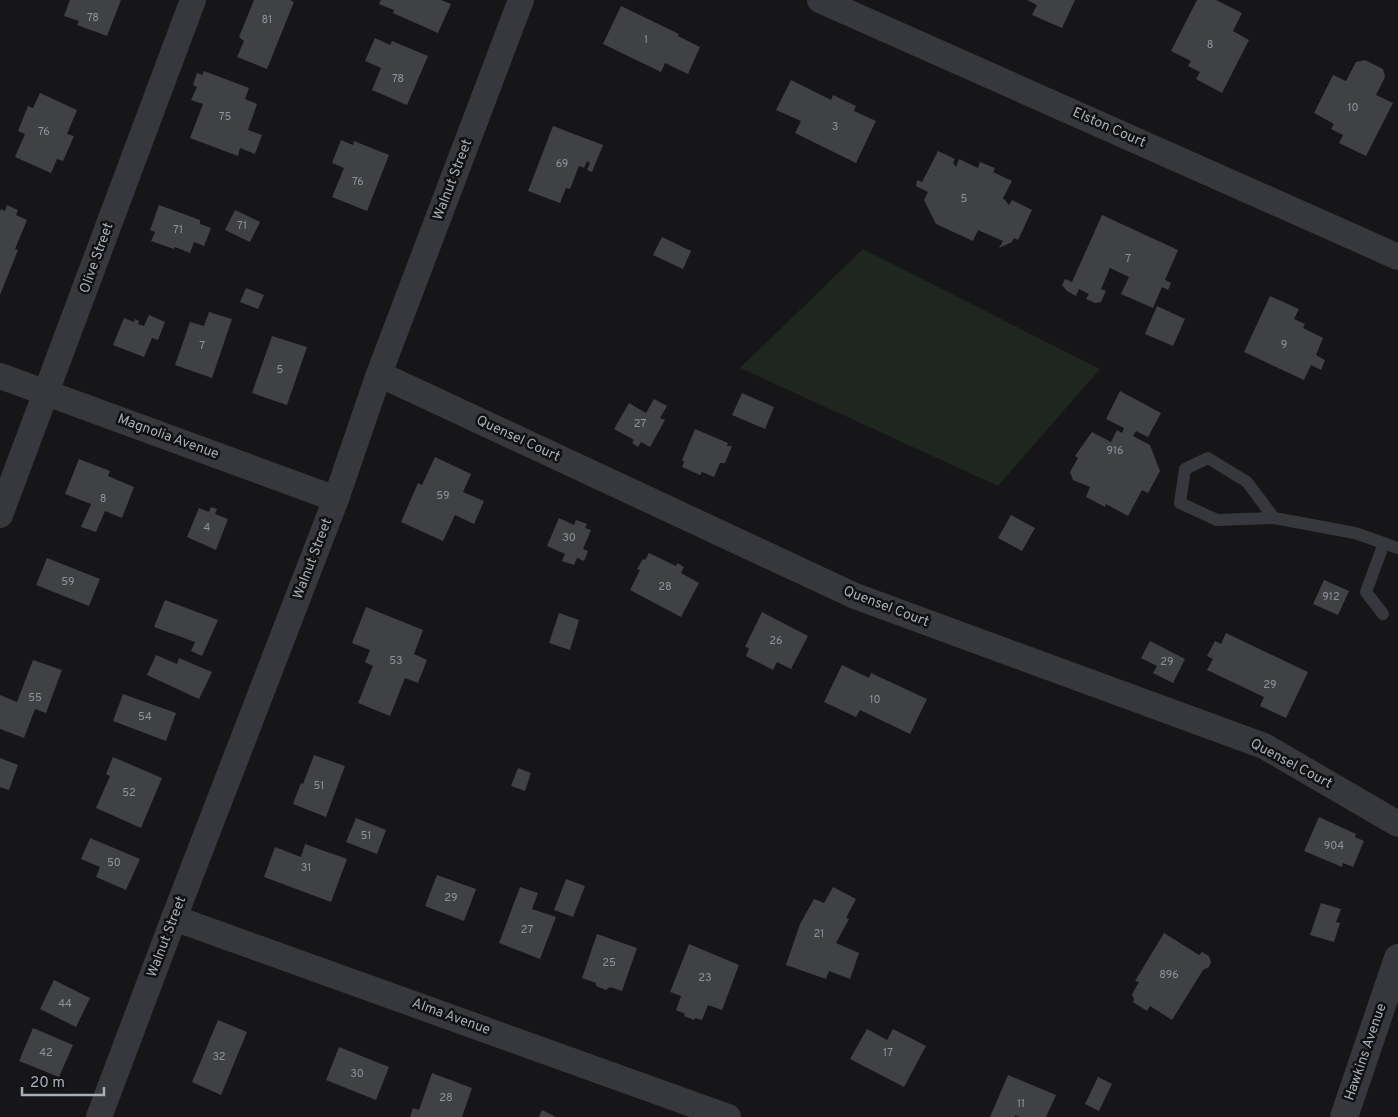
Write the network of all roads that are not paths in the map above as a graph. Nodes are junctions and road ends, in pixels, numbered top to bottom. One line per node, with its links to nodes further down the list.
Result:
1 (193, 0): 7 (street, Olive Street)
2 (521, 0): 5 (street, Walnut Street)
3 (820, 0): 4 (street, Elston Court)
4 (1398, 257)
5 (379, 374): 8 (street, Walnut Street); 14 (street, Quensel Court)
6 (0, 376): 7 (street, Magnolia Avenue)
7 (47, 392): 8 (street, Magnolia Avenue); 9 (street, Olive Street)
8 (336, 499): 15 (street, Walnut Street)
9 (0, 515)
10 (1274, 518): 10 (lane); 11 (lane)
11 (1384, 543): 12 (lane); 13 (lane)
12 (1398, 548)
13 (1383, 614)
14 (1398, 824)
15 (174, 918): 17 (street, Walnut Street); 18 (street, Alma Avenue)
16 (1398, 958): 19 (street, Hawkins Avenue)
17 (100, 1117)
18 (728, 1117)
19 (1344, 1117)

